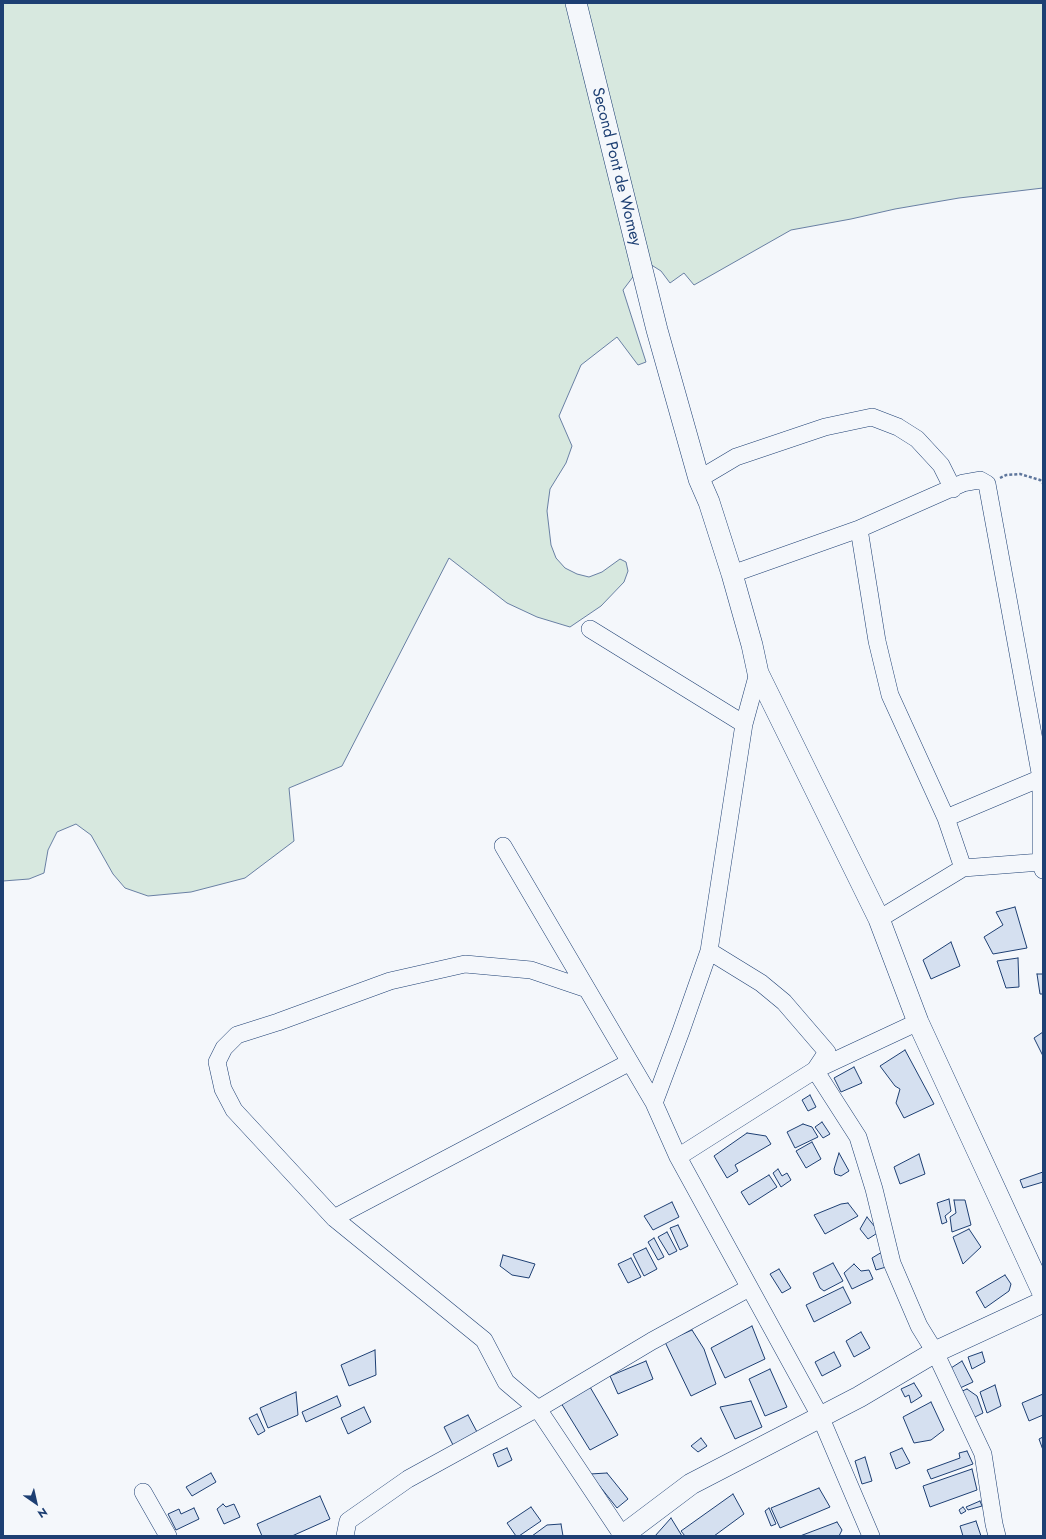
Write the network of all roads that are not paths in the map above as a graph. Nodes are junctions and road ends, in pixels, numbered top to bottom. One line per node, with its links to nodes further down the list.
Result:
1 (576, 3): 2 (main road, Second Pont de Womey)
2 (699, 479): 3 (street); 5 (main road, Second Pont de Womey)
3 (953, 489): 4 (street); 9 (street)
4 (859, 529): 5 (street); 10 (street)
5 (732, 574): 7 (main road, Second Pont de Womey)
6 (590, 629): 8 (street)
7 (758, 673): 8 (street); 14 (main road, Second Pont de Womey)
8 (744, 724): 15 (street)
9 (1041, 778): 10 (street); 12 (street)
10 (946, 818): 13 (street)
11 (503, 846): 16 (street)
12 (1042, 866): 13 (street)
13 (964, 868): 14 (street)
14 (879, 919): 17 (main road, Second Pont de Womey)
15 (709, 951): 19 (street); 20 (street)
16 (587, 989): 18 (street); 22 (street)
17 (918, 1022): 19 (street); 24 (main road, Second Pont de Womey)
18 (630, 1062): 20 (street); 22 (street)
19 (815, 1070): 21 (street); 26 (street)
20 (654, 1103): 21 (street)
21 (678, 1157): 23 (street)
22 (334, 1218): 27 (street)
23 (749, 1288): 27 (street); 28 (street)
24 (1043, 1293)
25 (1043, 1302): 26 (main road)
26 (935, 1352): 28 (main road); 34 (street)
27 (538, 1409): 31 (street); 32 (street)
28 (820, 1416): 32 (main road); 33 (street)
29 (143, 1492): 30 (street)
30 (168, 1536)
31 (345, 1536)
32 (622, 1536)
33 (871, 1536)
34 (997, 1536)

